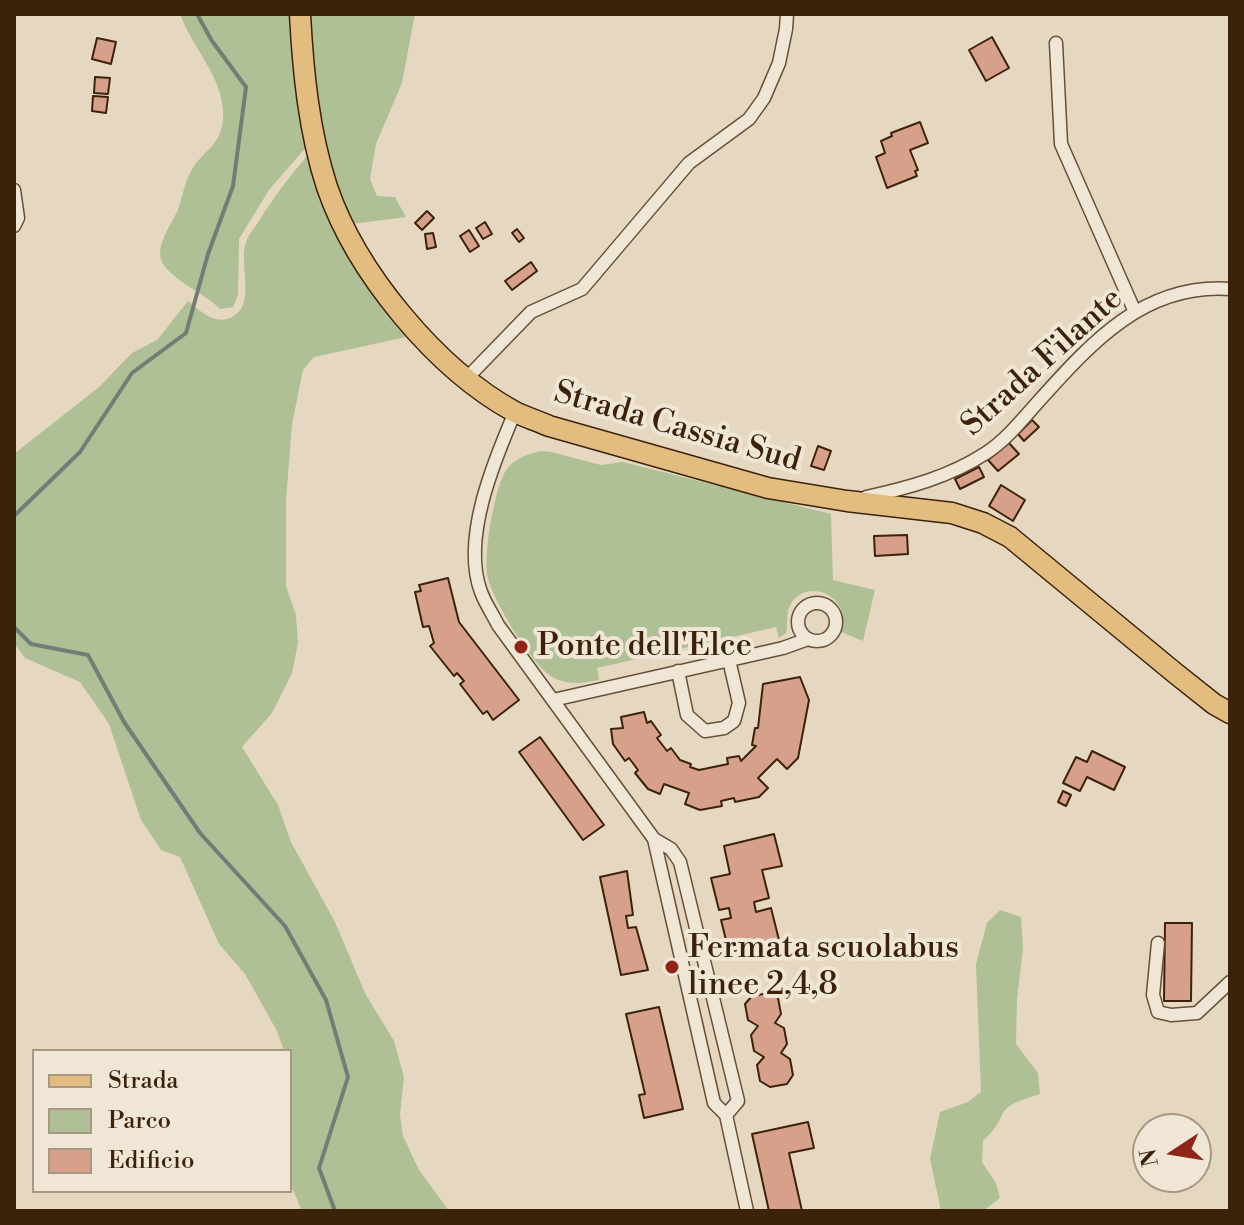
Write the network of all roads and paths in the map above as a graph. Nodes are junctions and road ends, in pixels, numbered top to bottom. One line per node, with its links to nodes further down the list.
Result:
1 (300, 14): 8 (main road, Strada Cassia Sud)
2 (787, 14): 8 (street)
3 (1056, 43): 7 (street)
4 (14, 190): 5 (street)
5 (14, 226)
6 (1230, 289): 7 (street, Strada Filante)
7 (1135, 312): 10 (street, Strada Filante)
8 (467, 378): 9 (main road, Strada Cassia Sud)
9 (515, 412): 10 (main road, Strada Cassia Sud); 14 (street)
10 (847, 501): 15 (main road, Strada Cassia Sud)
11 (808, 639): 12 (street)
12 (729, 660): 13 (street); 13 (street)
13 (678, 671): 14 (street)
14 (553, 700): 16 (street)
15 (1230, 713)
16 (654, 839): 19 (street); 19 (street)
17 (1158, 943): 18 (street)
18 (1230, 982)
19 (726, 1115): 20 (street)
20 (747, 1211)

